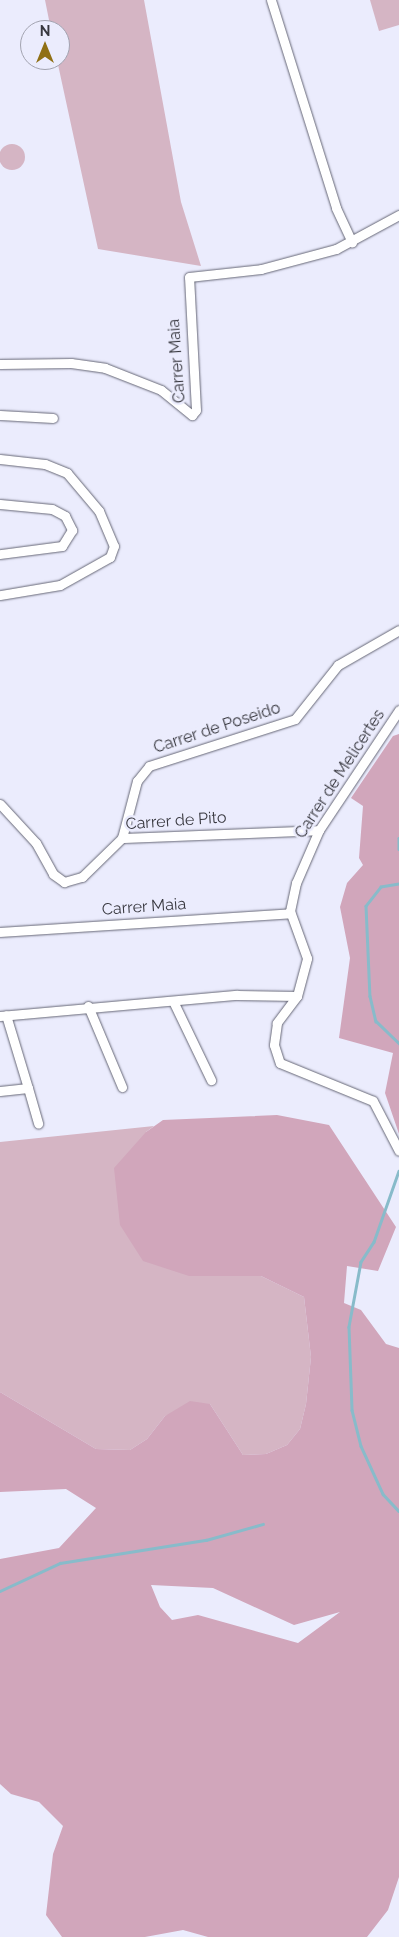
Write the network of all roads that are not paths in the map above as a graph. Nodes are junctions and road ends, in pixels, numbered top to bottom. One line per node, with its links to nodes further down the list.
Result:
1 (271, 0): 3 (street)
2 (399, 215): 3 (street)
3 (352, 243): 4 (street, Carrer Maia)
4 (0, 364)
5 (0, 415): 6 (street)
6 (53, 418)
7 (0, 459): 10 (street)
8 (0, 504): 9 (street)
9 (0, 554)
10 (0, 595)
11 (399, 630): 15 (street, Carrer de Poseido)
12 (399, 710): 14 (street, Carrer de Melicertes)
13 (0, 804): 15 (street, Carrer de Pito)
14 (319, 830): 15 (street, Carrer de Pito); 16 (street, Carrer de Melicertes)
15 (122, 838)
16 (290, 912): 17 (street, Carrer Maia); 18 (street)
17 (0, 932)
18 (297, 996): 19 (street); 27 (street)
19 (173, 1001): 20 (street); 22 (street)
20 (88, 1006): 21 (street); 23 (street)
21 (3, 1015): 24 (street)
22 (212, 1080)
23 (122, 1087)
24 (28, 1088): 25 (street); 26 (street)
25 (0, 1091)
26 (38, 1124)
27 (399, 1151)

